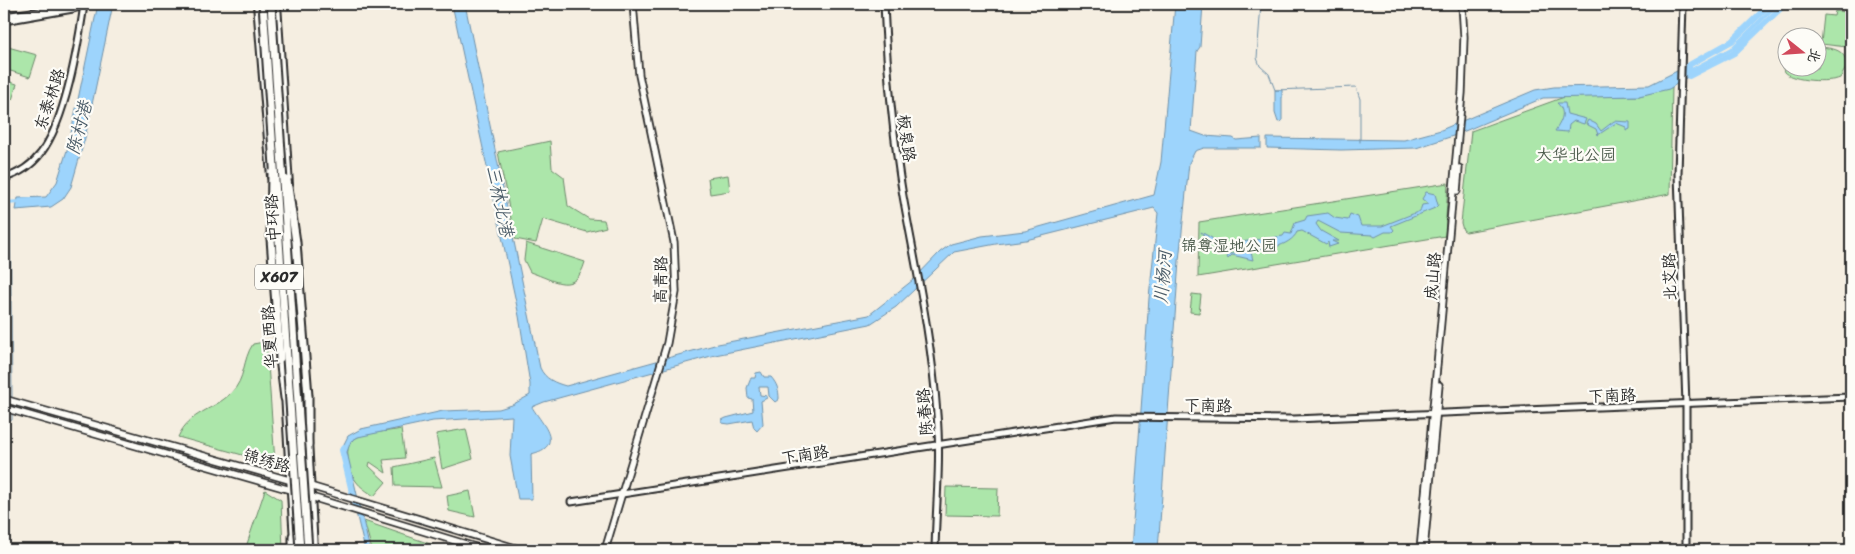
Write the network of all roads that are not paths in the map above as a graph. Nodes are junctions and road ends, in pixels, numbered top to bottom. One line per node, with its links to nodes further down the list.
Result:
1 (91, 4): 11 (street)
2 (257, 4): 19 (main road, 华夏西路 / X607)
3 (263, 4): 15 (highway, 中环路, bridge)
4 (271, 4): 15 (highway, 中环路, bridge)
5 (277, 4): 24 (main road, 华夏西路 / X607)
6 (632, 4): 29 (main road, 高青路)
7 (884, 4): 17 (street, 板泉路)
8 (1462, 4): 14 (main road, 成山路)
9 (1466, 4): 14 (main road, 成山路)
10 (1683, 4): 21 (street, 北艾路)
11 (84, 5): 12 (street); 13 (street); 16 (street, 东泰林路)
12 (4, 16)
13 (4, 21)
14 (1462, 117): 23 (main road, 成山路)
15 (277, 144): 19 (highway, bridge); 24 (highway, bridge); 34 (highway, 中环路, bridge); 35 (highway, 中环路, bridge)
16 (4, 178)
17 (917, 274): 25 (street, 陈春路)
18 (1851, 397): 21 (street, 下南路)
19 (285, 398): 26 (main road, 华夏西路 / X607)
20 (4, 399): 26 (main road, 锦绣路)
21 (1686, 405): 23 (street, 下南路); 43 (street, 北艾路)
22 (4, 408): 28 (main road, 锦绣路)
23 (1434, 414): 25 (street, 下南路); 41 (main road, 成山路); 42 (main road, 成山路)
24 (308, 444): 27 (main road, 华夏西路 / X607)
25 (939, 446): 29 (street, 下南路); 40 (street, 陈春路)
26 (290, 480): 27 (main road, 锦绣路); 28 (main road, 华夏西路 / X607)
27 (310, 486): 30 (main road, 华夏西路 / X607); 38 (main road, 锦绣路)
28 (290, 490): 30 (main road, 锦绣路); 32 (main road, 华夏西路 / X607)
29 (622, 494): 31 (street, 下南路); 39 (main road, 高青路)
30 (310, 496): 36 (main road, 华夏西路 / X607); 37 (main road, 锦绣路)
31 (571, 502)
32 (293, 536): 33 (highway)
33 (293, 550)
34 (300, 550)
35 (308, 550)
36 (314, 550)
37 (485, 550)
38 (522, 550)
39 (605, 550)
40 (935, 550)
41 (1420, 550)
42 (1424, 550)
43 (1686, 550)

